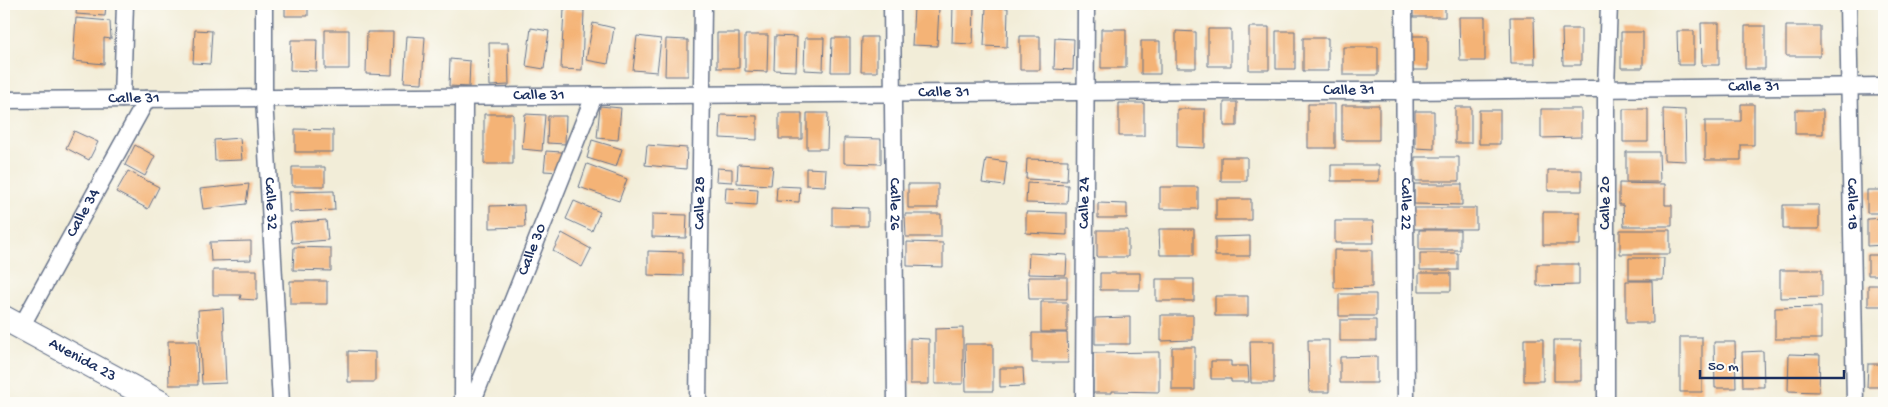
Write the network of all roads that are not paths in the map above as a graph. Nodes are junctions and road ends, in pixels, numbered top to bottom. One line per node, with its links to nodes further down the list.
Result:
1 (125, 4): 19 (street)
2 (264, 4): 18 (street, Calle 32)
3 (703, 4): 15 (street, Calle 28)
4 (892, 4): 14 (street, Calle 26)
5 (1086, 4): 12 (street, Calle 24)
6 (1404, 4): 13 (street, Calle 22)
7 (1609, 4): 11 (street, Calle 20)
8 (1848, 4): 9 (street, Calle 18)
9 (1848, 86): 10 (street, Calle 31); 11 (street, Calle 31); 32 (street, Calle 18)
10 (1884, 86)
11 (1606, 88): 13 (street, Calle 31); 31 (street, Calle 20)
12 (1085, 92): 13 (street, Calle 31); 14 (street, Calle 31); 29 (street, Calle 24)
13 (1404, 92): 30 (street, Calle 22)
14 (893, 93): 15 (street, Calle 31); 28 (street, Calle 26)
15 (702, 95): 16 (street, Calle 31); 27 (street, Calle 28)
16 (594, 96): 17 (street, Calle 31); 26 (street, Calle 30)
17 (464, 97): 18 (street, Calle 31); 25 (street)
18 (264, 98): 20 (street, Calle 31); 24 (street, Calle 32)
19 (122, 99): 20 (street, Calle 31); 21 (street, Calle 31)
20 (147, 99): 22 (street, Calle 34)
21 (4, 100)
22 (12, 322): 23 (main road, Avenida 23)
23 (161, 403)
24 (281, 403)
25 (463, 403)
26 (472, 403)
27 (698, 403)
28 (896, 403)
29 (1084, 403)
30 (1406, 403)
31 (1606, 403)
32 (1855, 403)

